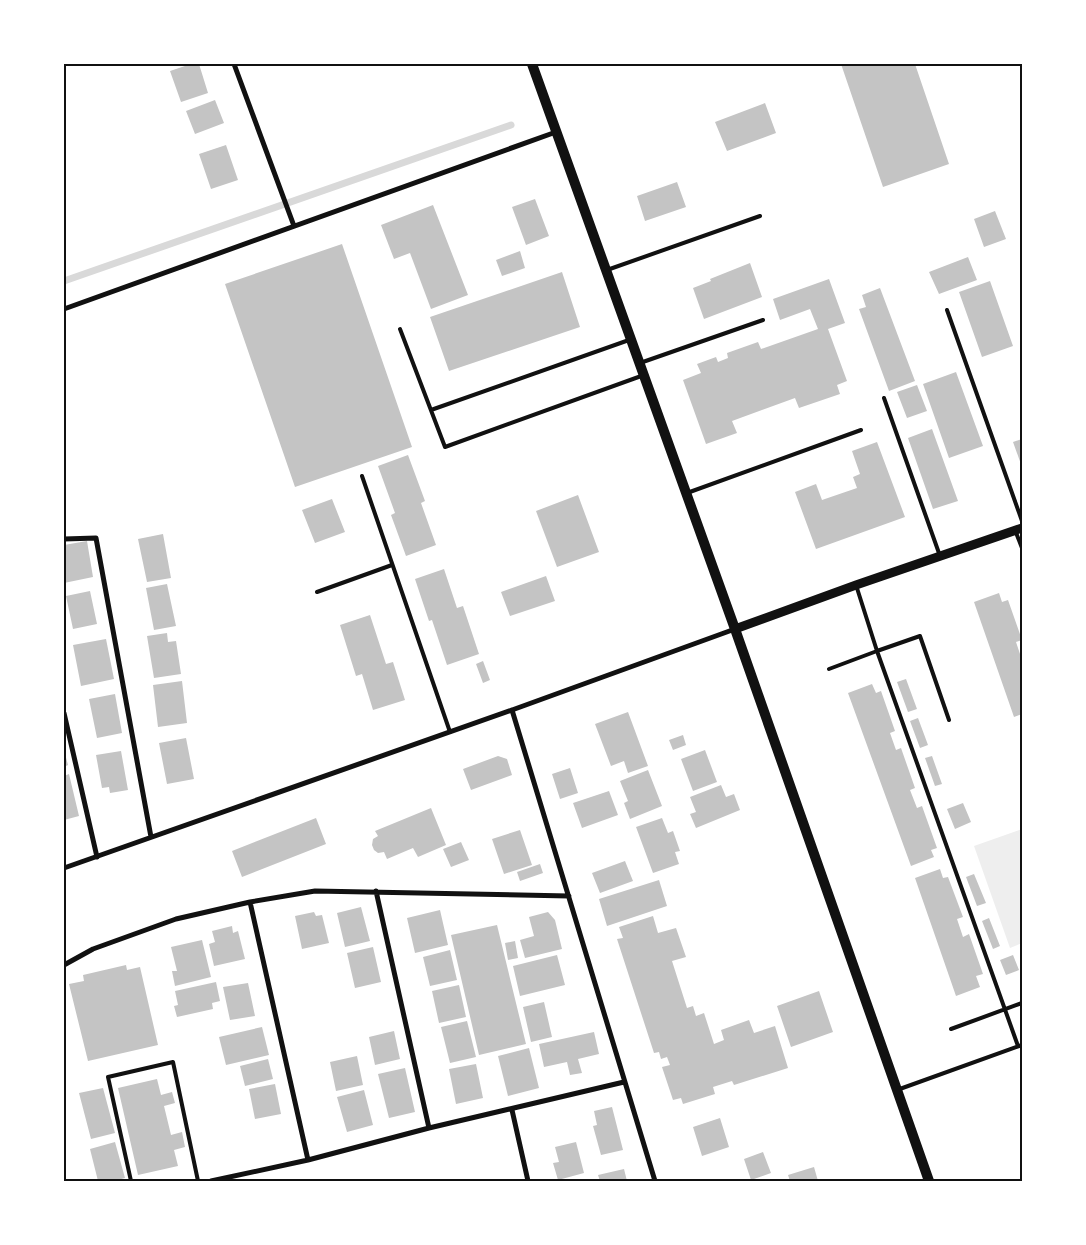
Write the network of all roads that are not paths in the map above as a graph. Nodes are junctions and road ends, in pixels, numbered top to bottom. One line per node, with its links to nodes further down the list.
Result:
1 (234, 64): 5 (street)
2 (532, 64): 3 (main road)
3 (556, 132): 5 (street); 6 (main road)
4 (760, 216): 6 (lane)
5 (294, 226): 7 (street)
6 (607, 270): 11 (main road)
7 (64, 309)
8 (947, 310): 19 (lane)
9 (763, 320): 12 (lane)
10 (400, 329): 15 (lane)
11 (632, 340): 12 (main road); 15 (lane)
12 (640, 363): 13 (main road)
13 (644, 374): 15 (lane); 18 (main road)
14 (884, 398): 23 (lane)
15 (431, 410)
16 (861, 430): 18 (lane)
17 (362, 476): 24 (lane)
18 (686, 493): 27 (main road)
19 (1022, 521)
20 (1019, 529): 22 (lane); 23 (street)
21 (64, 539): 34 (street)
22 (1022, 548)
23 (940, 556): 25 (street)
24 (392, 565): 26 (lane); 33 (lane)
25 (856, 585): 27 (street); 28 (lane)
26 (318, 592)
27 (735, 629): 30 (street); 46 (main road)
28 (877, 651): 29 (lane); 32 (lane); 42 (lane)
29 (829, 669)
30 (512, 710): 33 (street); 38 (street)
31 (64, 713): 35 (street)
32 (949, 720)
33 (450, 732): 34 (street)
34 (152, 837): 35 (street)
35 (96, 857): 36 (street)
36 (64, 868)
37 (376, 891): 38 (street); 39 (street); 48 (street)
38 (569, 896): 45 (street)
39 (250, 902): 40 (street); 49 (street)
40 (64, 965)
41 (1022, 1003): 42 (lane)
42 (1005, 1010): 43 (lane); 44 (lane)
43 (951, 1029)
44 (1020, 1046): 46 (lane)
45 (624, 1082): 47 (street); 54 (street)
46 (897, 1090): 55 (main road)
47 (512, 1110): 48 (street); 53 (street)
48 (430, 1128): 49 (street)
49 (308, 1160): 52 (street)
50 (131, 1181): 51 (lane)
51 (198, 1181)
52 (211, 1181)
53 (528, 1181)
54 (655, 1181)
55 (929, 1181)

